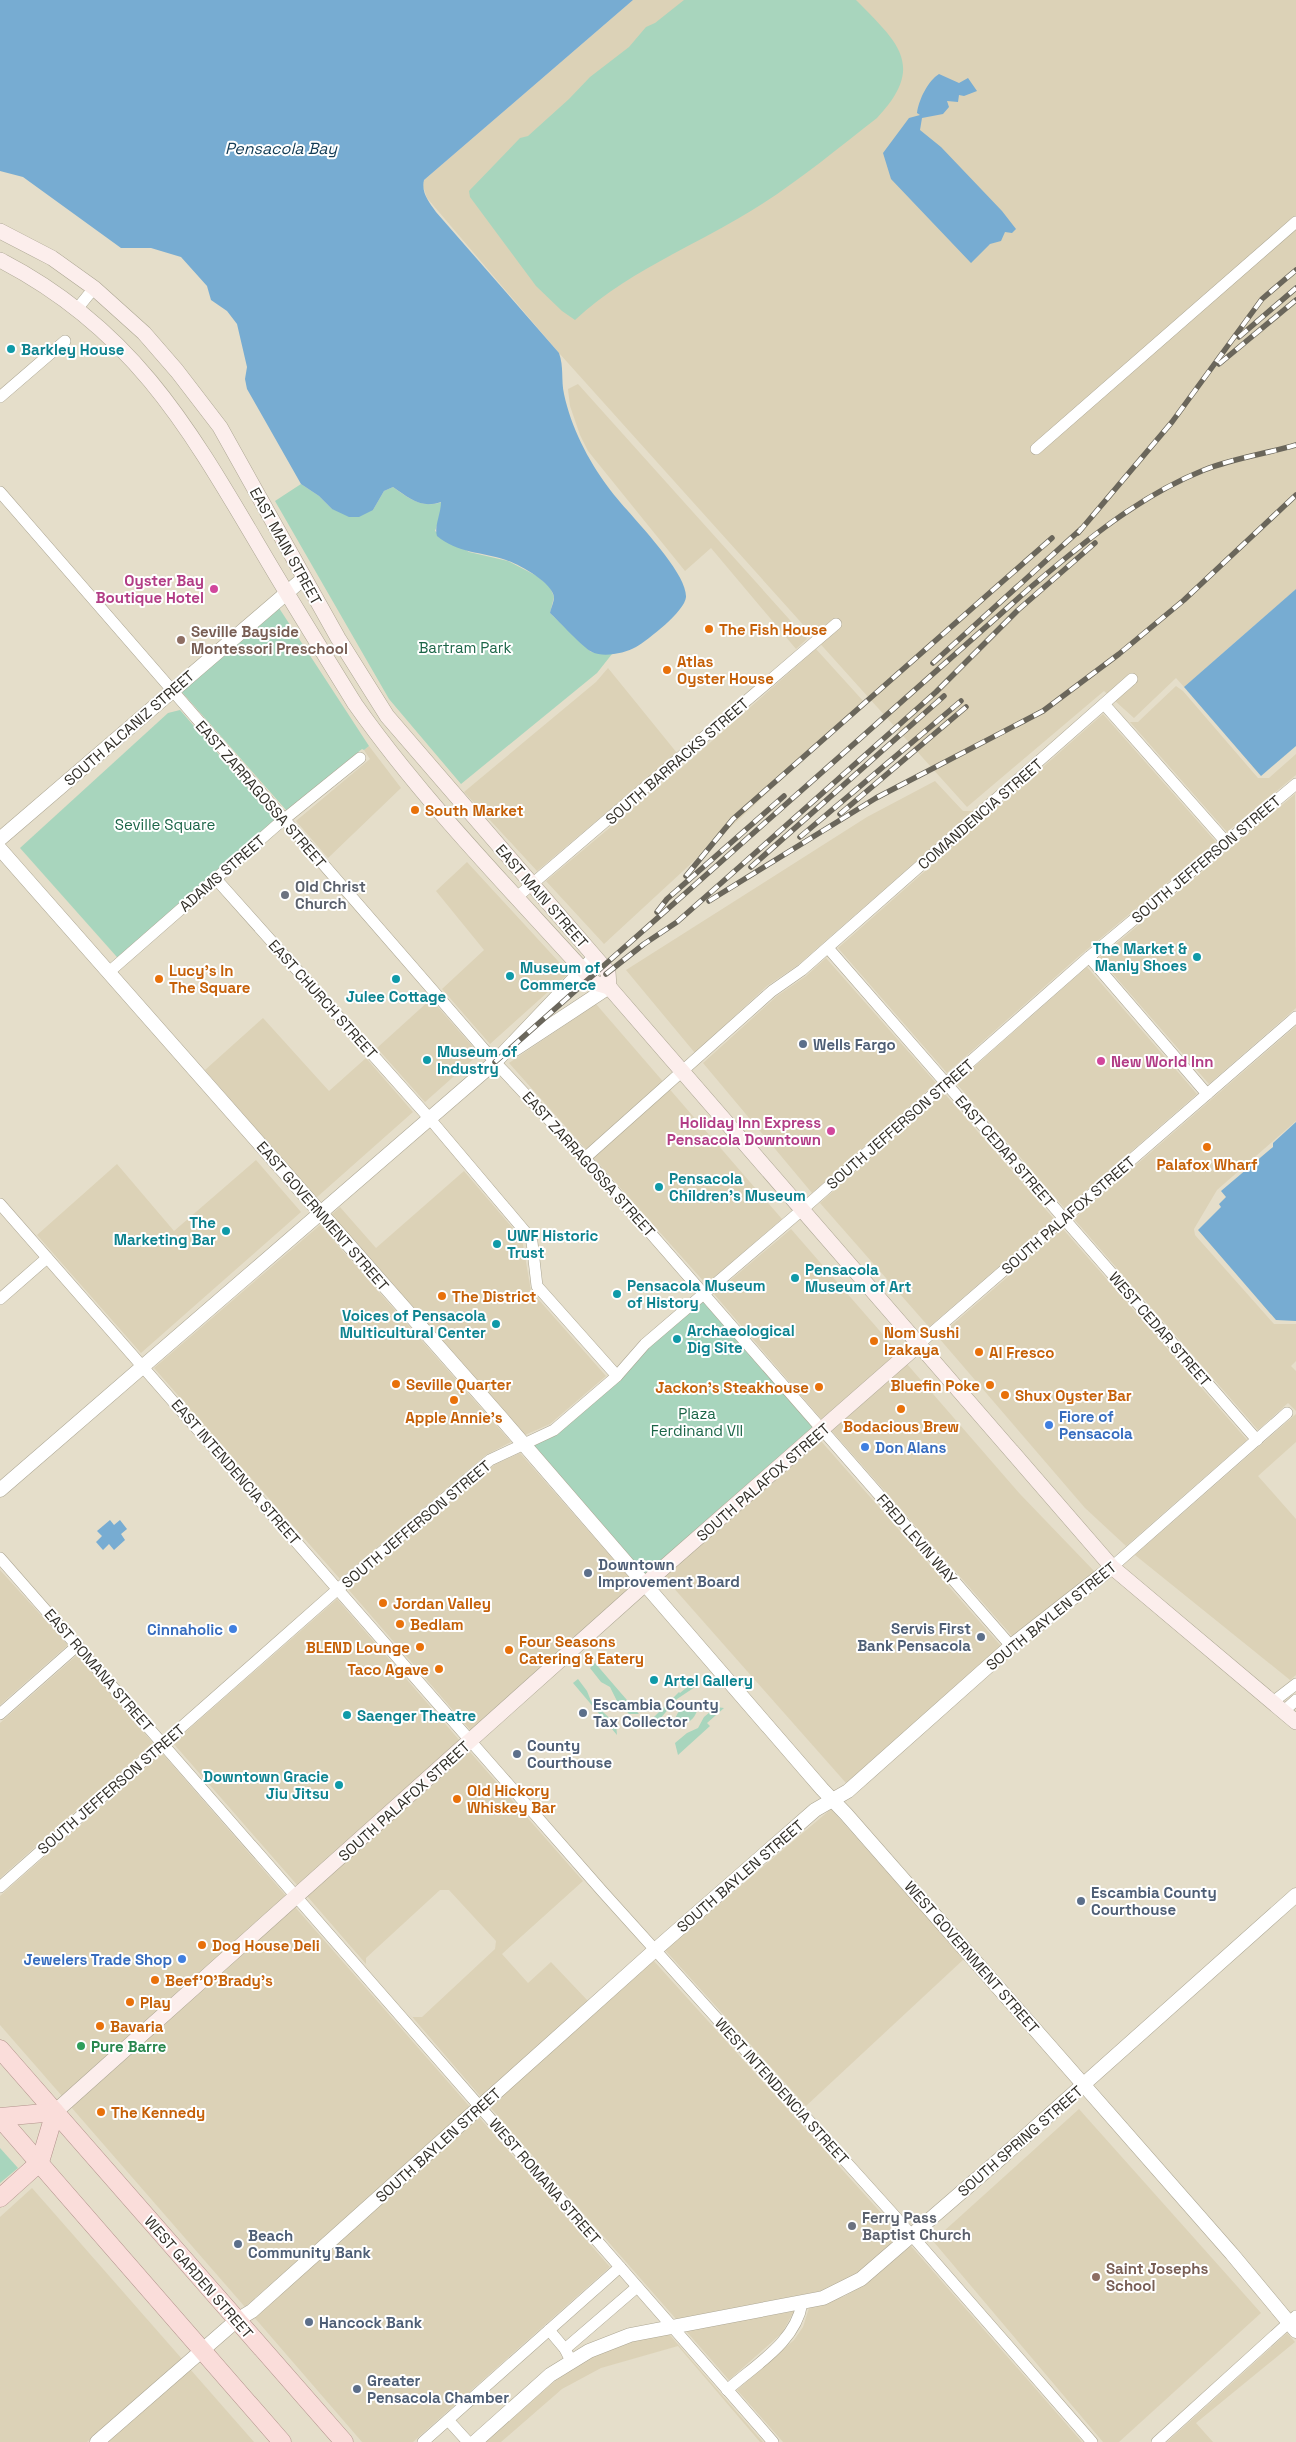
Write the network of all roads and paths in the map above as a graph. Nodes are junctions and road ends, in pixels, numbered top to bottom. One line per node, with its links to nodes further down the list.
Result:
1 (1296, 222): 8 (street)
2 (0, 231): 4 (main road, EAST MAIN STREET)
3 (0, 260): 5 (main road, EAST MAIN STREET)
4 (94, 288): 5 (street); 10 (main road, EAST MAIN STREET)
5 (77, 309): 11 (main road, EAST MAIN STREET)
6 (65, 341): 7 (street)
7 (0, 397)
8 (1036, 449)
9 (0, 492): 14 (street, EAST ZARRAGOSSA STREET)
10 (304, 578): 11 (street, SOUTH ALCANIZ STREET); 23 (main road, EAST MAIN STREET)
11 (286, 592): 14 (street, SOUTH ALCANIZ STREET); 24 (main road, EAST MAIN STREET)
12 (836, 624): 23 (street, SOUTH BARRACKS STREET)
13 (1132, 679): 15 (street, COMANDENCIA STREET)
14 (171, 691): 18 (street, EAST ZARRAGOSSA STREET); 19 (street, SOUTH ALCANIZ STREET)
15 (1104, 704): 20 (street); 25 (street, COMANDENCIA STREET)
16 (360, 758): 18 (street, ADAMS STREET)
17 (1296, 784): 20 (street, SOUTH JEFFERSON STREET)
18 (285, 820): 22 (street, ADAMS STREET); 32 (street, EAST ZARRAGOSSA STREET)
19 (0, 839)
20 (1226, 842): 26 (street, SOUTH JEFFERSON STREET)
21 (0, 848): 29 (street, EAST GOVERNMENT STREET)
22 (216, 879): 29 (street, ADAMS STREET); 36 (street, EAST CHURCH STREET)
23 (532, 884): 24 (street, SOUTH BARRACKS STREET); 27 (main road, EAST MAIN STREET)
24 (517, 897): 28 (main road, EAST MAIN STREET)
25 (828, 948): 33 (street, COMANDENCIA STREET); 34 (street, EAST CEDAR STREET)
26 (1089, 957): 34 (street, SOUTH JEFFERSON STREET); 35 (street)
27 (594, 958): 28 (street); 30 (main road, EAST MAIN STREET)
28 (582, 970): 30 (main road, EAST MAIN STREET); 32 (street)
29 (109, 972): 40 (street, EAST GOVERNMENT STREET)
30 (609, 988): 32 (street); 33 (main road)
31 (1296, 1017): 35 (street, SOUTH PALAFOX STREET)
32 (495, 1062): 36 (street); 37 (street, EAST ZARRAGOSSA STREET)
33 (684, 1072): 37 (street, COMANDENCIA STREET); 39 (main road)
34 (946, 1083): 39 (street, SOUTH JEFFERSON STREET); 41 (street, EAST CEDAR STREET)
35 (1208, 1094): 41 (street, SOUTH PALAFOX STREET)
36 (430, 1119): 40 (street); 47 (street, EAST CHURCH STREET)
37 (585, 1158): 43 (street, EAST ZARRAGOSSA STREET)
38 (0, 1204): 42 (street, EAST INTENDENCIA STREET)
39 (803, 1209): 43 (street, SOUTH JEFFERSON STREET); 45 (main road)
40 (320, 1214): 46 (street); 51 (street, EAST GOVERNMENT STREET)
41 (1064, 1219): 45 (street, SOUTH PALAFOX STREET); 50 (street, WEST CEDAR STREET)
42 (47, 1258): 44 (street); 46 (street, EAST INTENDENCIA STREET)
43 (704, 1294): 47 (street, SOUTH JEFFERSON STREET); 49 (street, EAST ZARRAGOSSA STREET)
44 (0, 1299)
45 (919, 1344): 49 (main road, SOUTH PALAFOX STREET); 54 (main road)
46 (143, 1367): 52 (street); 56 (street, EAST INTENDENCIA STREET)
47 (616, 1376): 51 (street, SOUTH JEFFERSON STREET)
48 (1287, 1413): 50 (street, SOUTH BAYLEN STREET)
49 (822, 1431): 55 (main road, SOUTH PALAFOX STREET); 58 (street, FRED LEVIN WAY)
50 (1257, 1440): 54 (street, SOUTH BAYLEN STREET)
51 (522, 1444): 55 (street, EAST GOVERNMENT STREET); 56 (street, SOUTH JEFFERSON STREET)
52 (0, 1490)
53 (0, 1558): 57 (street, EAST ROMANA STREET)
54 (1112, 1567): 58 (street, SOUTH BAYLEN STREET); 61 (main road)
55 (645, 1584): 64 (main road, SOUTH PALAFOX STREET); 66 (street, WEST GOVERNMENT STREET)
56 (338, 1589): 64 (street, EAST INTENDENCIA STREET); 65 (street, SOUTH JEFFERSON STREET)
57 (78, 1646): 62 (street); 65 (street, EAST ROMANA STREET)
58 (1011, 1646): 66 (street, SOUTH BAYLEN STREET)
59 (1296, 1684): 61 (street)
60 (1296, 1700): 61 (street)
61 (1279, 1706): 63 (main road)
62 (0, 1714)
63 (1296, 1722)
64 (471, 1742): 69 (main road, SOUTH PALAFOX STREET); 70 (street, WEST INTENDENCIA STREET)
65 (163, 1743): 67 (street, SOUTH JEFFERSON STREET); 69 (street, EAST ROMANA STREET)
66 (832, 1800): 70 (street, SOUTH BAYLEN STREET); 72 (street, WEST GOVERNMENT STREET)
67 (0, 1887)
68 (1296, 1895): 72 (street, SOUTH SPRING STREET)
69 (296, 1897): 73 (street, WEST ROMANA STREET); 74 (main road, SOUTH PALAFOX STREET)
70 (655, 1950): 73 (street, SOUTH BAYLEN STREET); 78 (street, WEST INTENDENCIA STREET)
71 (0, 2050): 74 (main road, WEST GARDEN STREET)
72 (1084, 2084): 78 (street, SOUTH SPRING STREET); 83 (street, WEST GOVERNMENT STREET)
73 (480, 2107): 79 (street, WEST ROMANA STREET); 82 (street, SOUTH BAYLEN STREET)
74 (55, 2112): 75 (main road); 76 (main road); 82 (main road, WEST GARDEN STREET)
75 (0, 2117): 76 (main road)
76 (40, 2162): 77 (main road); 86 (main road)
77 (0, 2198)
78 (912, 2236): 81 (street, SOUTH SPRING STREET); 97 (street, WEST INTENDENCIA STREET)
79 (620, 2267): 80 (street, WEST ROMANA STREET); 85 (street)
80 (637, 2287): 84 (street, WEST ROMANA STREET); 87 (street, SOUTH SPRING STREET)
81 (802, 2303): 84 (street, SOUTH SPRING STREET); 88 (street)
82 (237, 2320): 86 (street, SOUTH BAYLEN STREET); 92 (main road, WEST GARDEN STREET)
83 (1293, 2323): 98 (street)
84 (672, 2327): 87 (street, SOUTH SPRING STREET); 88 (street, WEST ROMANA STREET)
85 (548, 2330): 87 (street); 89 (street)
86 (202, 2350): 90 (street, SOUTH BAYLEN STREET); 91 (main road)
87 (568, 2356): 95 (street, SOUTH SPRING STREET)
88 (727, 2390): 96 (street, WEST ROMANA STREET)
89 (448, 2420): 93 (street); 94 (street)
90 (97, 2442)
91 (282, 2442)
92 (344, 2442)
93 (423, 2442)
94 (468, 2442)
95 (475, 2442)
96 (773, 2442)
97 (1092, 2442)
98 (1157, 2442)

